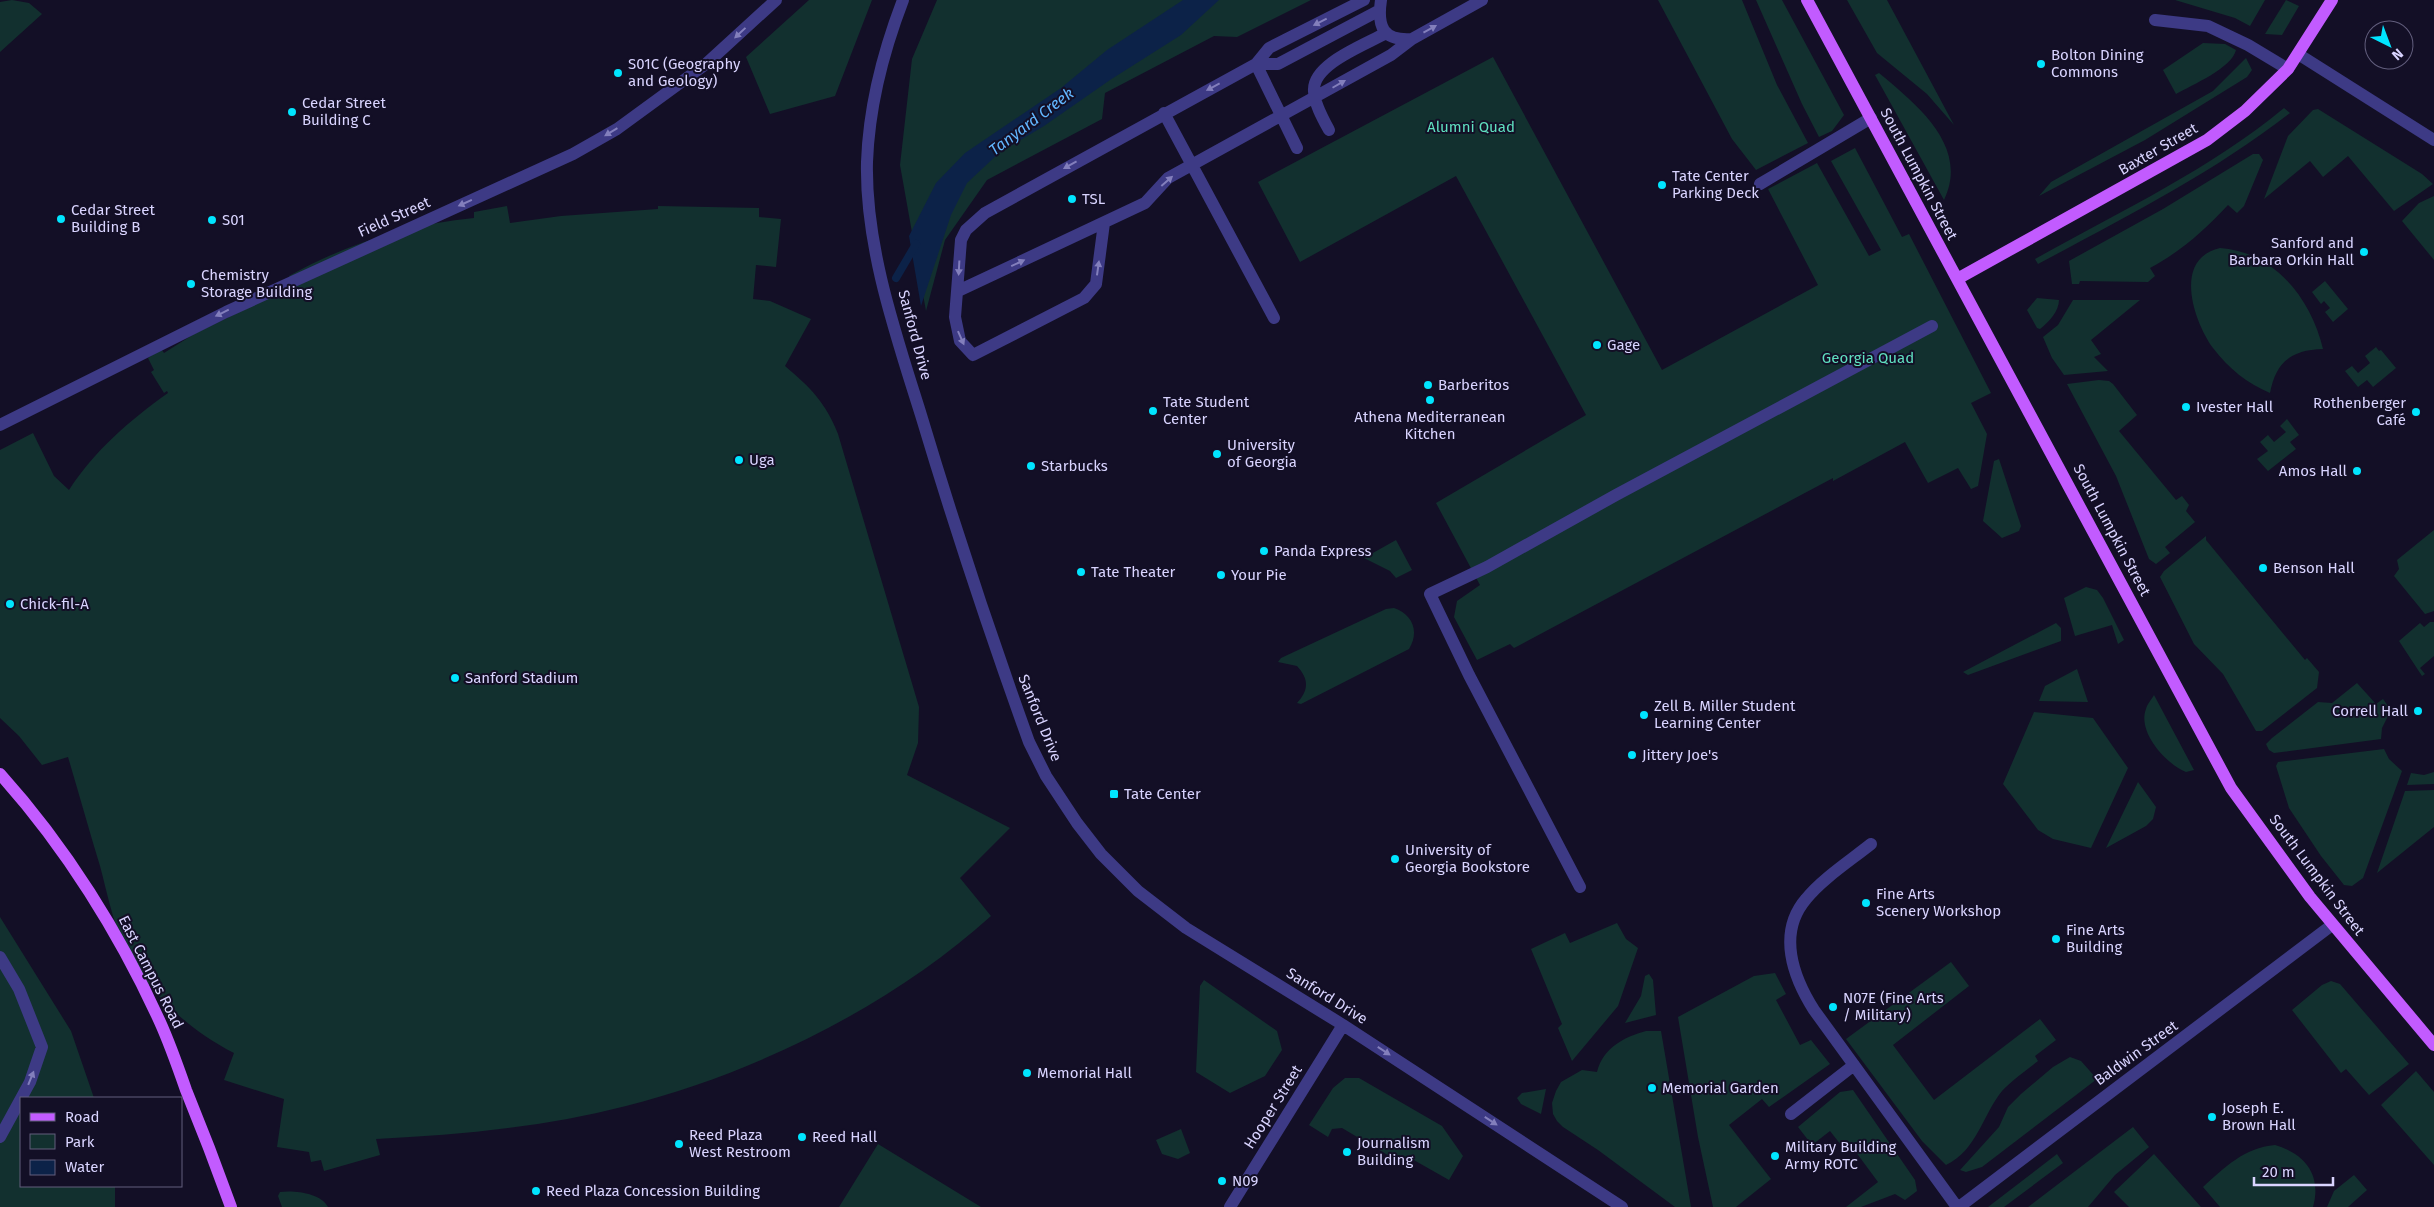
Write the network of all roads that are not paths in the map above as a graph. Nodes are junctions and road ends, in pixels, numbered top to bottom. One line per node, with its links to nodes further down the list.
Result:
1 (776, 0): 28 (street, Field Street, one-way to 28)
2 (903, 0): 34 (street, Sanford Drive)
3 (1364, 0): 12 (street, one-way to 12)
4 (1482, 0): 10 (street, one-way to 4)
5 (1807, 0): 17 (main road, South Lumpkin Street)
6 (2332, 0): 11 (main road, Baxter Street)
7 (1380, 5): 9 (street); 12 (street)
8 (2155, 20): 13 (street)
9 (1386, 33): 10 (street); 14 (street)
10 (1412, 39): 14 (street, one-way to 10)
11 (2298, 54): 13 (main road, Baxter Street); 19 (street)
12 (1256, 64): 15 (street, one-way to 15); 16 (street)
13 (2288, 69): 24 (main road, Baxter Street)
14 (1315, 98): 16 (street); 18 (street)
15 (1164, 113): 21 (street); 25 (street, one-way to 25)
16 (1282, 116): 20 (street); 21 (street)
17 (1871, 118): 22 (street); 24 (main road, South Lumpkin Street)
18 (1329, 130)
19 (2434, 140)
20 (1297, 148)
21 (1192, 165): 23 (street, one-way to 21); 26 (street)
22 (1760, 184)
23 (1104, 223): 25 (street, one-way to 23); 25 (street, one-way to 23)
24 (1959, 278): 32 (main road, South Lumpkin Street)
25 (958, 291)
26 (1274, 318)
27 (1932, 326): 31 (street)
28 (0, 425)
29 (0, 774): 41 (main road, East Campus Road)
30 (1871, 844): 36 (street)
31 (1580, 888)
32 (2332, 925): 35 (main road, South Lumpkin Street); 44 (street, Baldwin Street)
33 (0, 956): 37 (street, one-way to 33)
34 (1343, 1025): 42 (street, Hooper Street); 43 (street, Sanford Drive, one-way to 43)
35 (2434, 1045)
36 (1854, 1065): 39 (street); 44 (street)
37 (22, 1097)
38 (20, 1100): 40 (street, one-way to 38)
39 (1791, 1114)
40 (0, 1137)
41 (231, 1207)
42 (1230, 1207)
43 (1622, 1207)
44 (1958, 1207)

